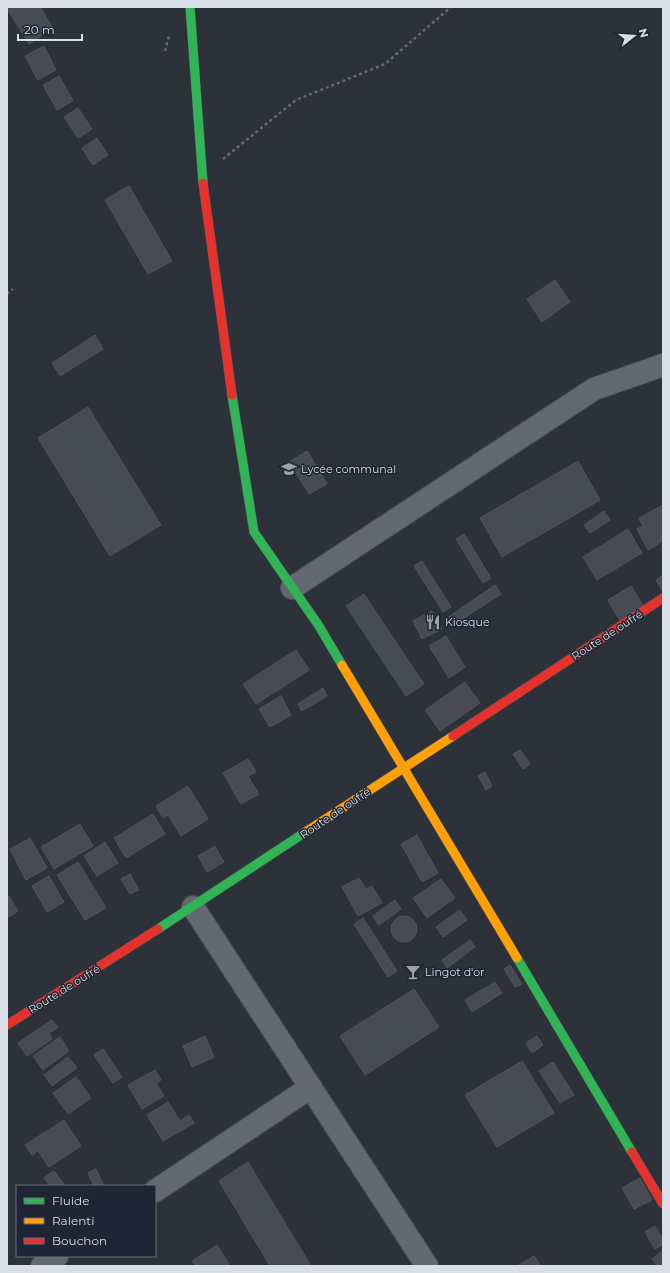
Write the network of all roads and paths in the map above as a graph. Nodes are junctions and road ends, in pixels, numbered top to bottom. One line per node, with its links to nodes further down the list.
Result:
1 (190, 7): 3 (street)
2 (451, 7): 3 (path)
3 (202, 176): 7 (street)
4 (13, 289): 5 (path)
5 (7, 294)
6 (663, 365): 7 (street)
7 (292, 588): 9 (street)
8 (663, 598): 9 (street, Route de oufré)
9 (403, 768): 10 (street, Route de oufré); 14 (street)
10 (193, 907): 11 (street, Route de oufré); 12 (street)
11 (7, 1025)
12 (311, 1087): 13 (street); 17 (street)
13 (156, 1190)
14 (663, 1204)
15 (56, 1257): 16 (street)
16 (42, 1266)
17 (427, 1266)

